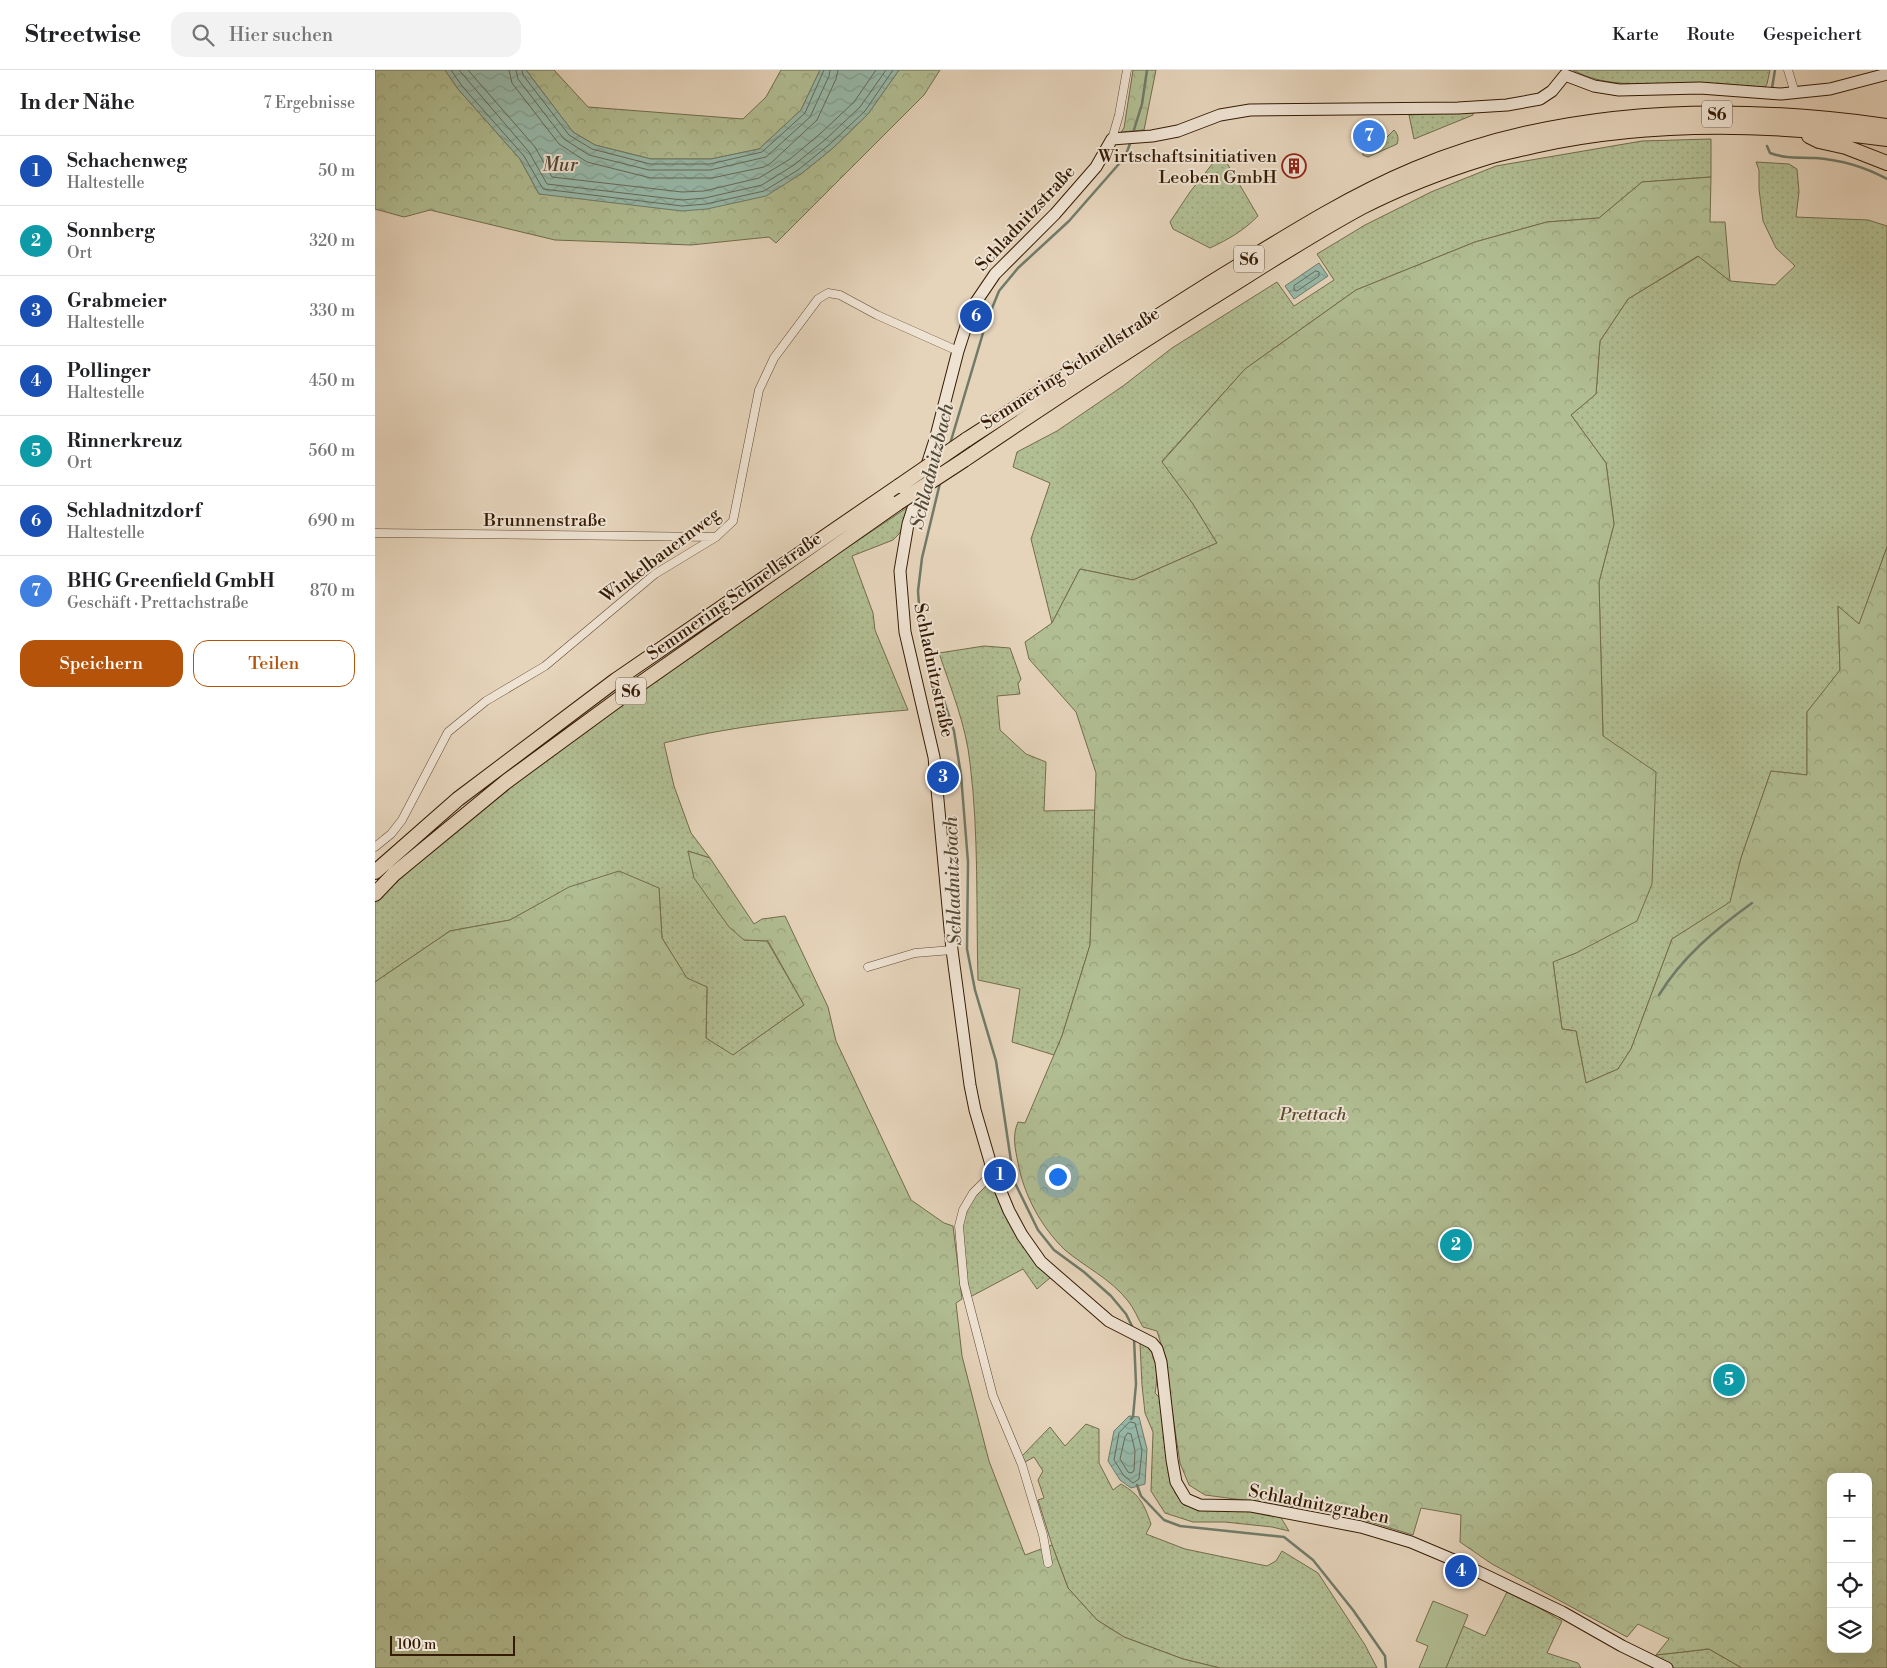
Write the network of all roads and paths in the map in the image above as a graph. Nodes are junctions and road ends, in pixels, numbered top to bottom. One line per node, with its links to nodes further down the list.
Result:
1 (1127, 70): 12 (street, Schladnitzstraße)
2 (1788, 70): 5 (street)
3 (1561, 72): 5 (street); 12 (street)
4 (1887, 74): 5 (street)
5 (1795, 93)
6 (1887, 117): 7 (highway)
7 (1842, 121): 8 (highway, Semmering Schnellstraße / S6); 9 (highway, Semmering Schnellstraße / S6)
8 (1887, 126)
9 (1593, 128): 10 (highway, Semmering Schnellstraße / S6); 11 (highway, Semmering Schnellstraße / S6)
10 (1797, 130): 13 (highway, Semmering Schnellstraße / S6); 14 (highway)
11 (1557, 134): 19 (highway, Semmering Schnellstraße / S6, bridge); 20 (highway, Semmering Schnellstraße / S6, bridge)
12 (1116, 138): 15 (street, Schladnitzstraße)
13 (1887, 140)
14 (1887, 163)
15 (957, 351): 17 (street, Winkelbauernweg); 21 (street, Schladnitzstraße)
16 (375, 533): 17 (street, Brunnenstraße)
17 (716, 537): 18 (street, Winkelbauernweg)
18 (375, 847)
19 (375, 872)
20 (375, 894)
21 (952, 950): 22 (street); 23 (street, Schladnitzstraße)
22 (867, 968)
23 (994, 1175): 24 (street); 25 (street, Schladnitzgraben)
24 (1048, 1563)
25 (1667, 1668)

